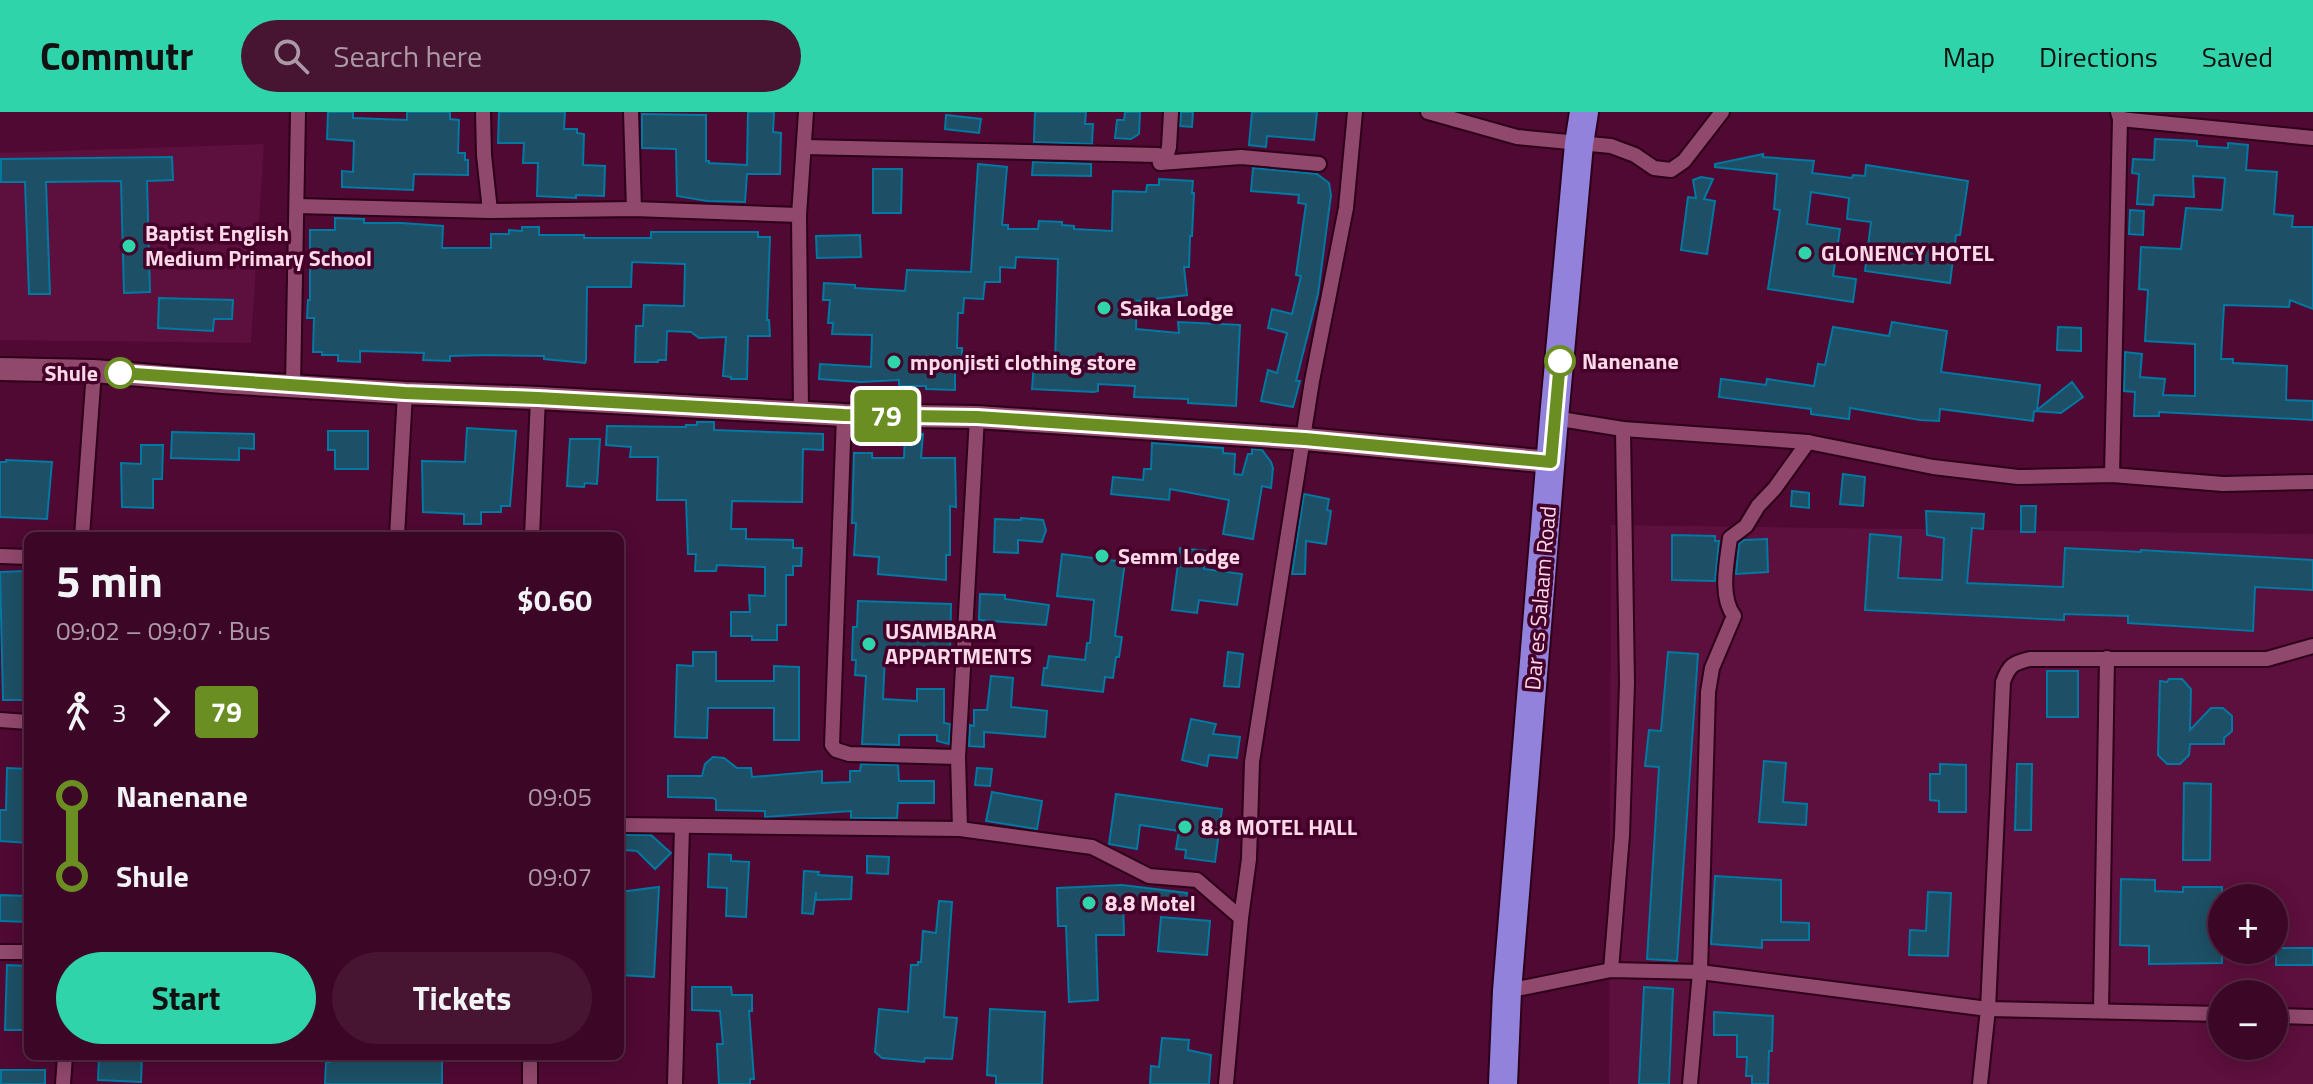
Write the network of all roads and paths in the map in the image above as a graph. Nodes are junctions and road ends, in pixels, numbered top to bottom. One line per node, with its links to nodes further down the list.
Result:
1 (298, 112): 16 (street)
2 (483, 112): 18 (street)
3 (631, 112): 17 (street)
4 (806, 112): 13 (street)
5 (1171, 112): 14 (street)
6 (1355, 112): 30 (street)
7 (1428, 112): 12 (street)
8 (1584, 112): 12 (highway, Dar es Salaam Road)
9 (1722, 112): 12 (street)
10 (2119, 115): 11 (street); 33 (street)
11 (2313, 138)
12 (1579, 144): 28 (highway, Dar es Salaam Road)
13 (804, 147): 14 (street); 19 (street)
14 (1165, 162): 15 (street)
15 (1319, 164)
16 (297, 206): 18 (street); 22 (street)
17 (634, 209): 18 (street); 19 (street)
18 (490, 211)
19 (799, 215): 25 (street)
20 (0, 369): 21 (street)
21 (94, 371): 22 (street); 35 (street)
22 (293, 385): 23 (street)
23 (405, 393): 24 (street); 36 (street)
24 (538, 398): 25 (street); 37 (street)
25 (801, 412): 26 (street)
26 (844, 415): 27 (street); 44 (street)
27 (977, 417): 30 (street); 44 (street)
28 (1554, 418): 29 (street); 32 (highway, Dar es Salaam Road)
29 (1623, 429): 31 (street); 51 (street)
30 (1305, 439): 32 (street); 48 (street)
31 (1808, 442): 33 (street); 52 (street)
32 (1551, 462): 53 (highway, Dar es Salaam Road)
33 (2112, 475): 34 (street)
34 (2313, 482)
35 (82, 532)
36 (397, 532)
37 (532, 532)
38 (0, 556): 39 (street)
39 (24, 557)
40 (2313, 646): 41 (street)
41 (2107, 658): 54 (street); 55 (street)
42 (0, 720): 43 (street)
43 (24, 722)
44 (958, 757): 47 (street)
45 (624, 825): 46 (street)
46 (682, 827): 47 (street); 63 (street)
47 (960, 829): 48 (street)
48 (1241, 918): 64 (street)
49 (0, 952): 50 (street)
50 (24, 952)
51 (1611, 970): 52 (street); 53 (street)
52 (1700, 972): 54 (street); 66 (street)
53 (1507, 991): 65 (highway, Dar es Salaam Road)
54 (1988, 1009): 55 (street); 67 (street)
55 (2101, 1010): 56 (street)
56 (2208, 1014)
57 (2288, 1016): 58 (street)
58 (2313, 1017)
59 (65, 1060): 61 (street)
60 (530, 1063): 62 (street)
61 (63, 1084)
62 (530, 1084)
63 (675, 1084)
64 (1226, 1084)
65 (1503, 1084)
66 (1690, 1084)
67 (1980, 1084)

